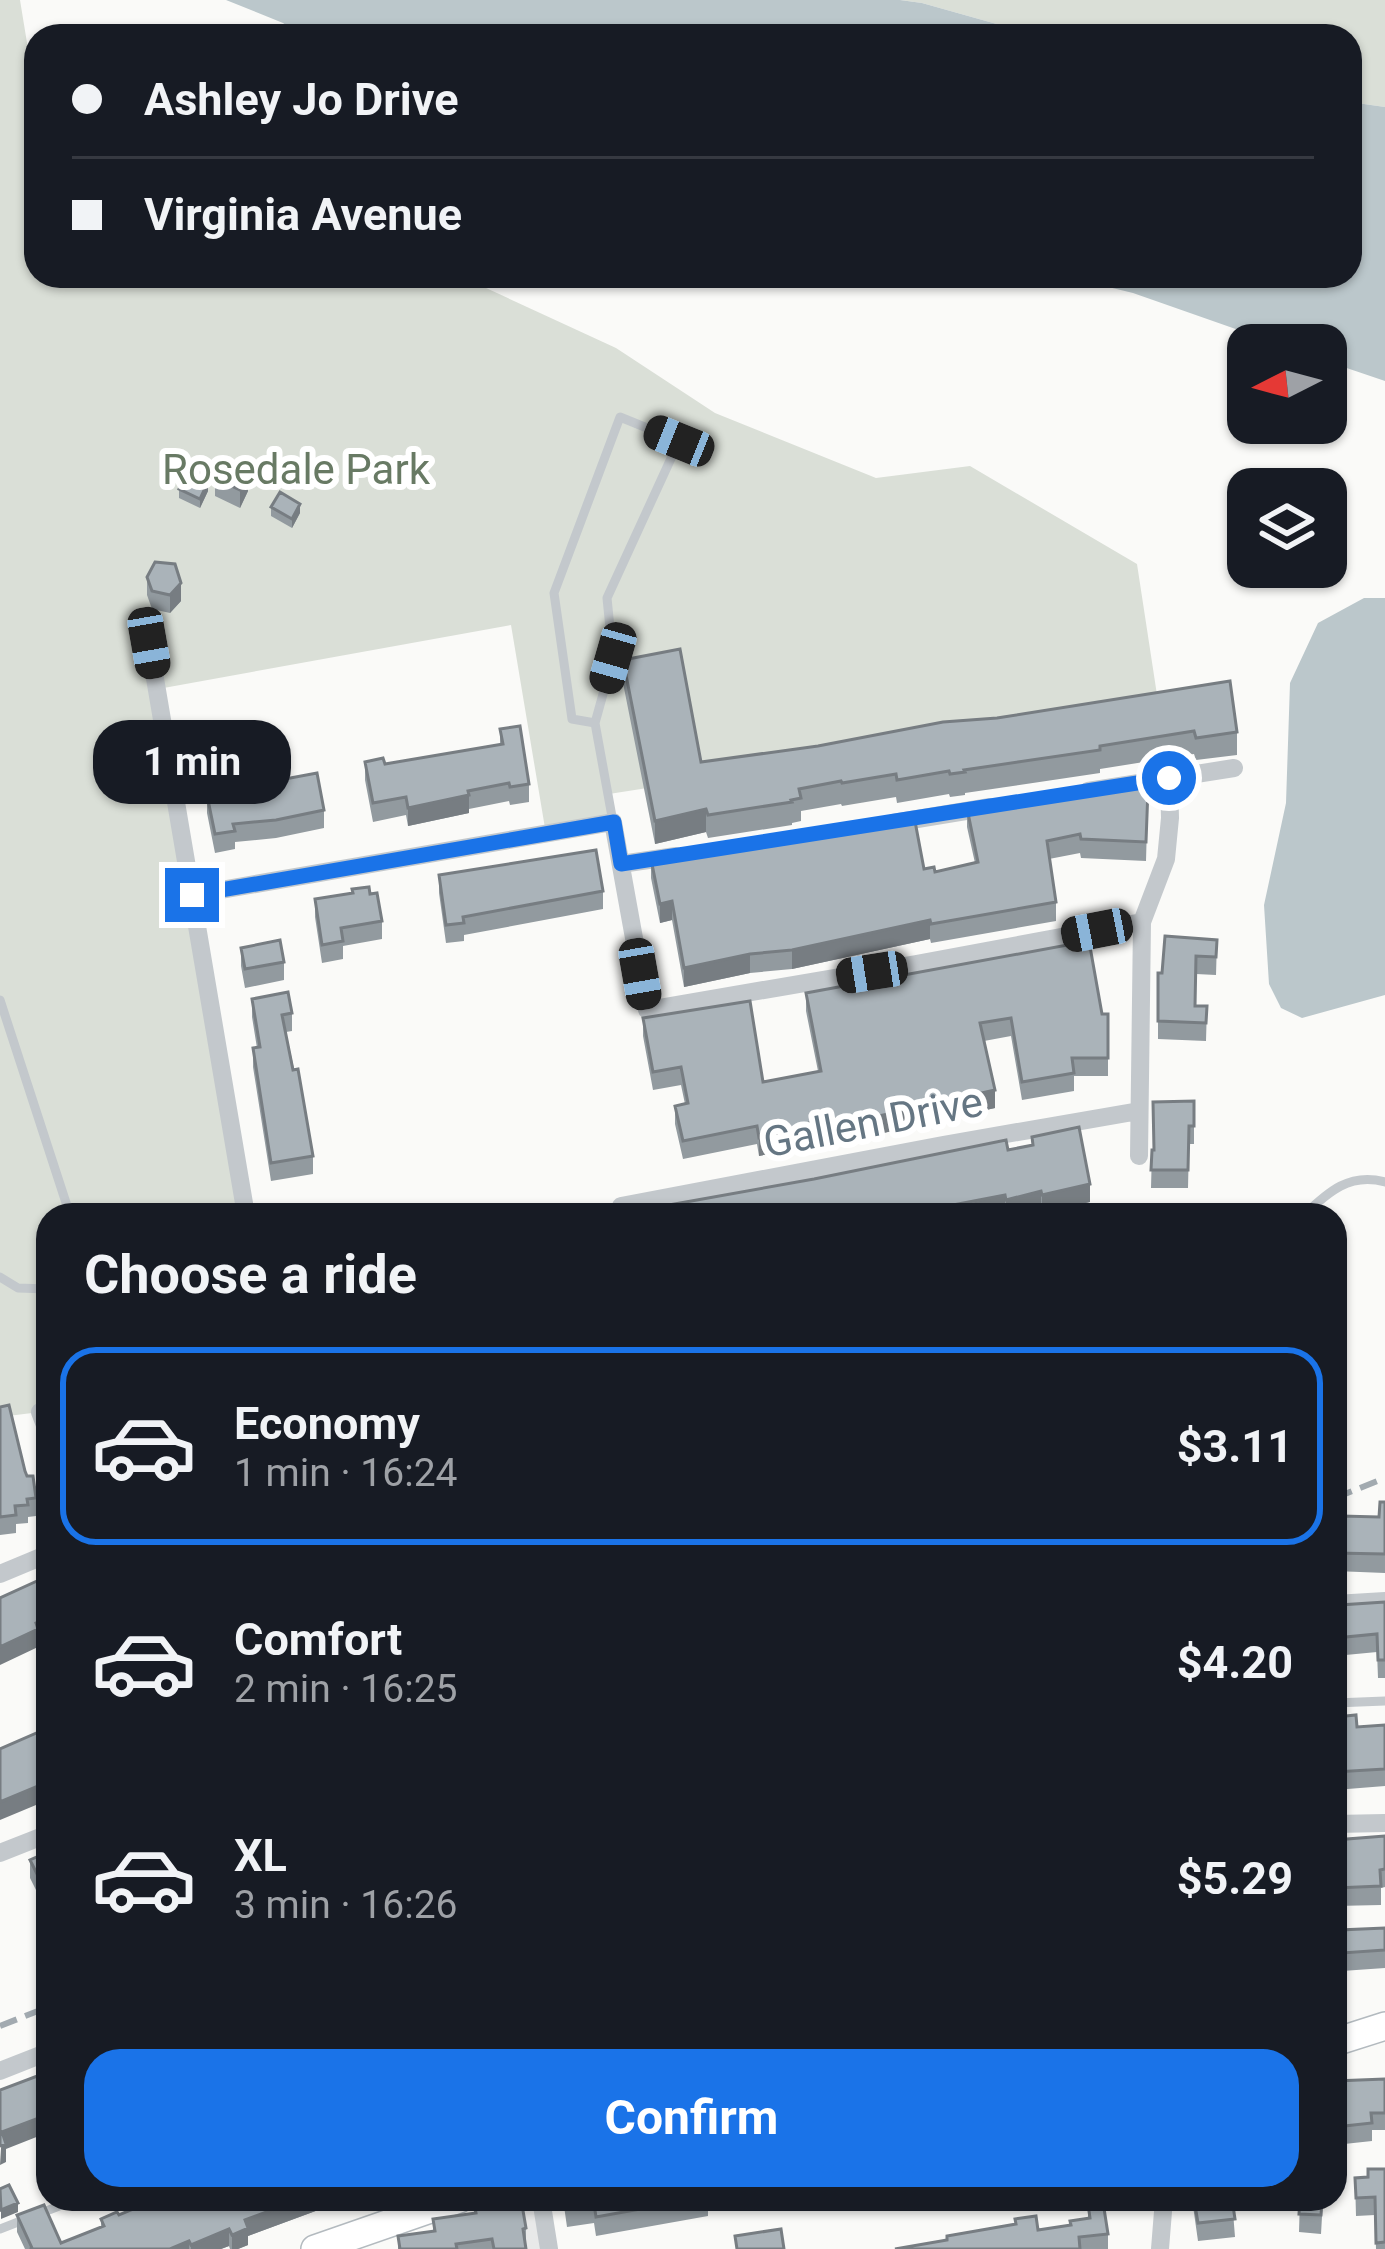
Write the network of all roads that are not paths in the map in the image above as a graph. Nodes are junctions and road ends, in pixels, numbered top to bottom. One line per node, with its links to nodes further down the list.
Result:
1 (149, 643): 11 (street)
2 (595, 723): 2 (lane); 7 (lane)
3 (1234, 768): 4 (street)
4 (1169, 778): 5 (street); 12 (street)
5 (1075, 793)
6 (1004, 805): 8 (street)
7 (614, 822): 10 (street); 11 (street)
8 (862, 827)
9 (698, 854): 10 (street)
10 (621, 864): 12 (street)
11 (192, 895): 18 (street)
12 (1142, 922): 14 (street)
13 (0, 1000): 17 (lane)
14 (1138, 1111): 15 (street); 19 (street, Gallen Drive)
15 (1138, 1156)
16 (1385, 1182): 20 (lane)
17 (66, 1203)
18 (244, 1203)
19 (637, 1203)
20 (1318, 1203)
21 (0, 1277): 22 (lane)
22 (36, 1288)
23 (36, 1559): 24 (street)
24 (0, 1574)
25 (1385, 1601): 26 (street)
26 (1347, 1603)
27 (1385, 1700): 28 (lane)
28 (1347, 1702)
29 (1385, 1823): 30 (street)
30 (1347, 1824)
31 (36, 1839): 32 (street)
32 (0, 1853)
33 (1385, 2026): 34 (main road)
34 (1347, 2038)
35 (36, 2057): 36 (street)
36 (0, 2071)
37 (46, 2211): 41 (lane)
38 (424, 2211): 42 (main road)
39 (544, 2211): 43 (street)
40 (1163, 2211): 44 (street)
41 (0, 2229)
42 (315, 2249)
43 (549, 2249)
44 (1160, 2249)

